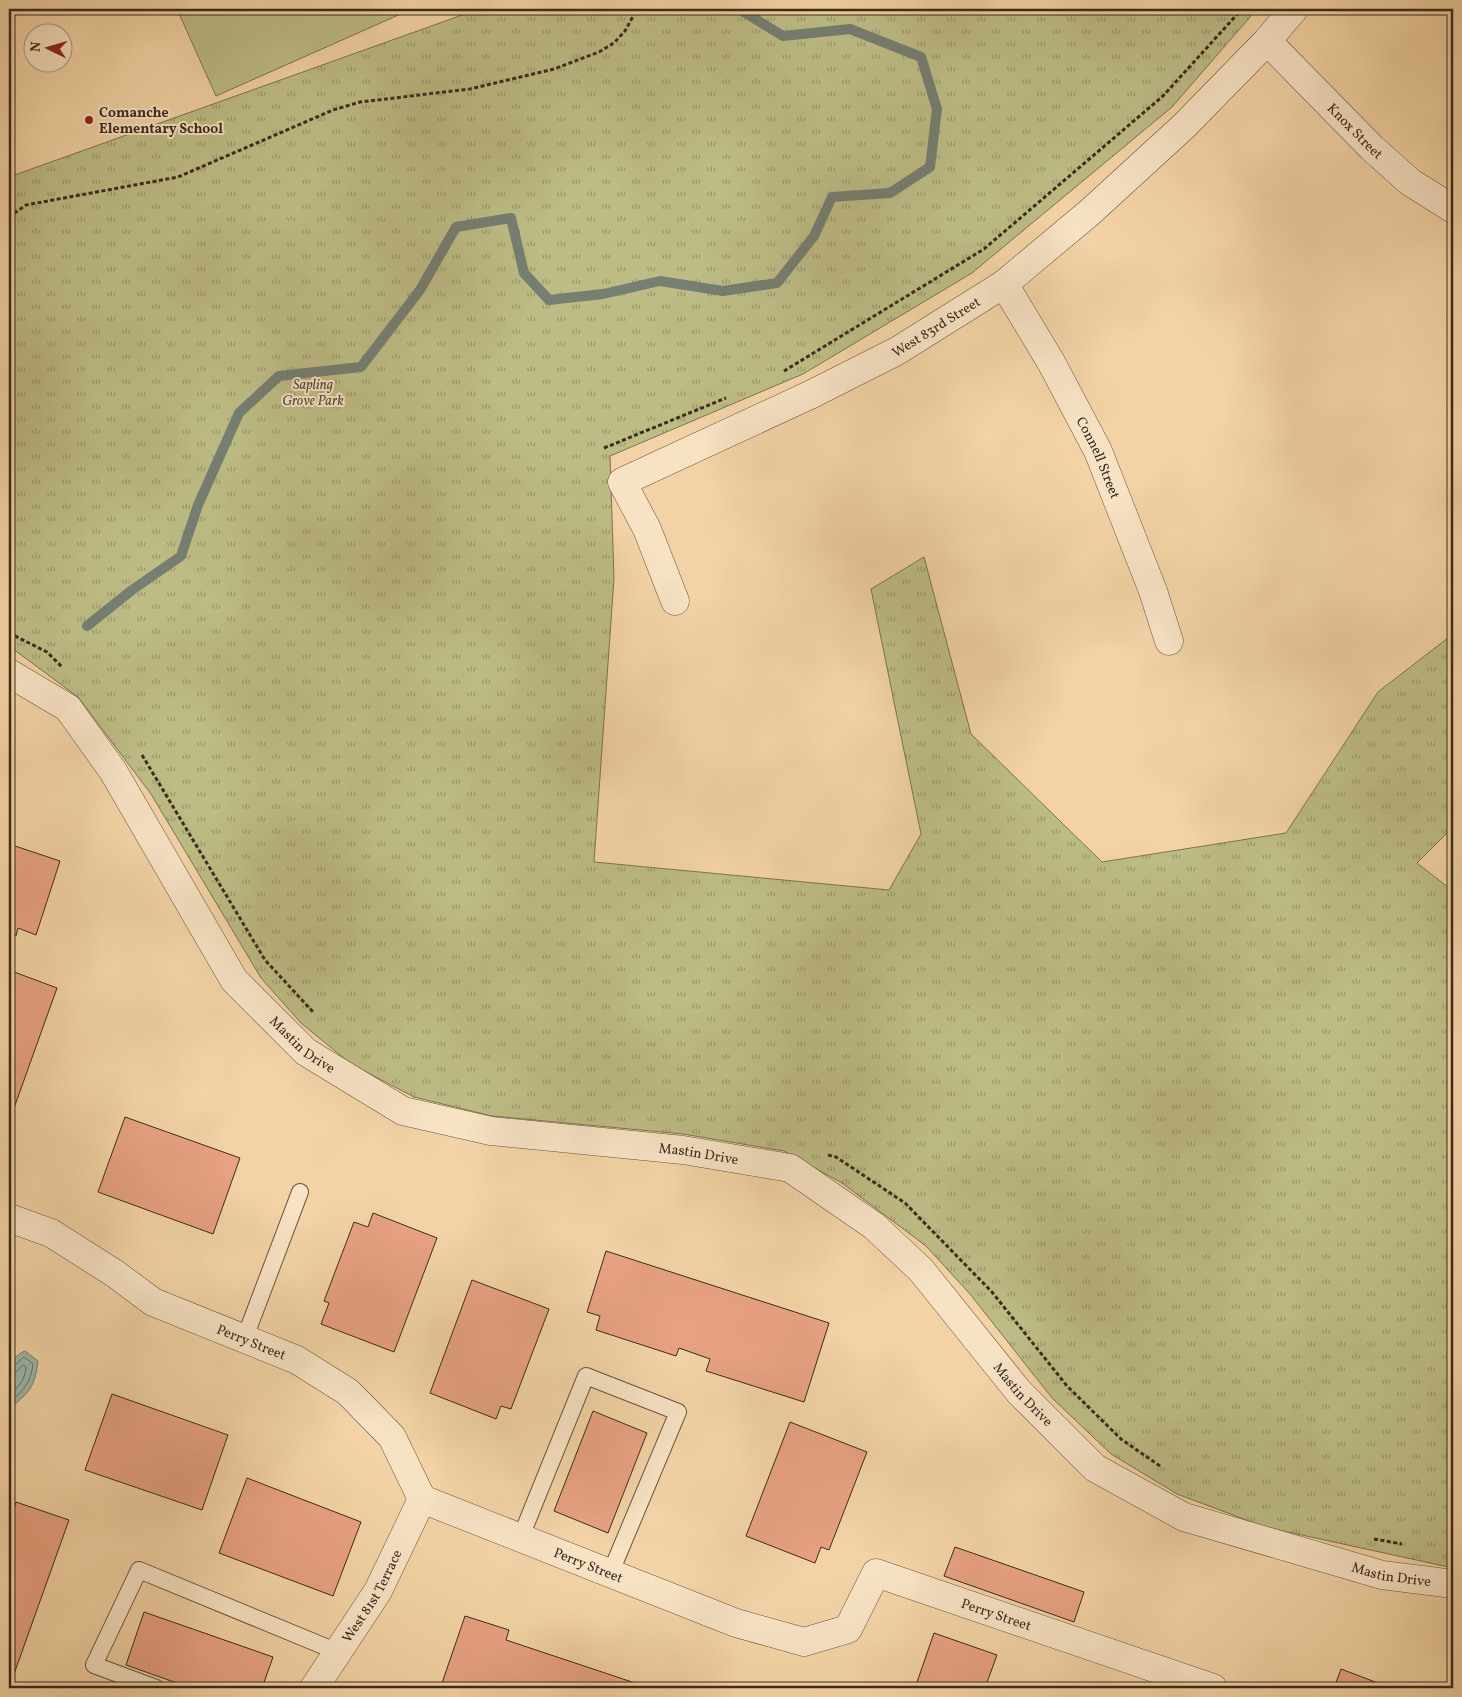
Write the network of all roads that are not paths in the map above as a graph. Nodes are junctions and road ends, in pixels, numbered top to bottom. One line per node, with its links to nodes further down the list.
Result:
1 (1294, 9): 2 (street, West 83rd Street)
2 (1267, 42): 3 (street, Knox Street); 4 (street, West 83rd Street)
3 (1453, 209)
4 (1004, 284): 5 (street, West 83rd Street); 6 (street, Connell Street)
5 (675, 601)
6 (1168, 641)
7 (9, 673): 14 (street, Mastin Drive)
8 (300, 1192): 10 (lane)
9 (9, 1218): 10 (street, Perry Street)
10 (244, 1340): 11 (street, Perry Street)
11 (422, 1499): 12 (street, Perry Street); 15 (street, West 81st Terrace)
12 (520, 1539): 13 (street, Perry Street); 13 (lane)
13 (610, 1574): 18 (street, Perry Street)
14 (1453, 1584)
15 (338, 1652): 16 (lane); 17 (street, West 81st Terrace)
16 (156, 1688)
17 (314, 1688)
18 (1213, 1688)

